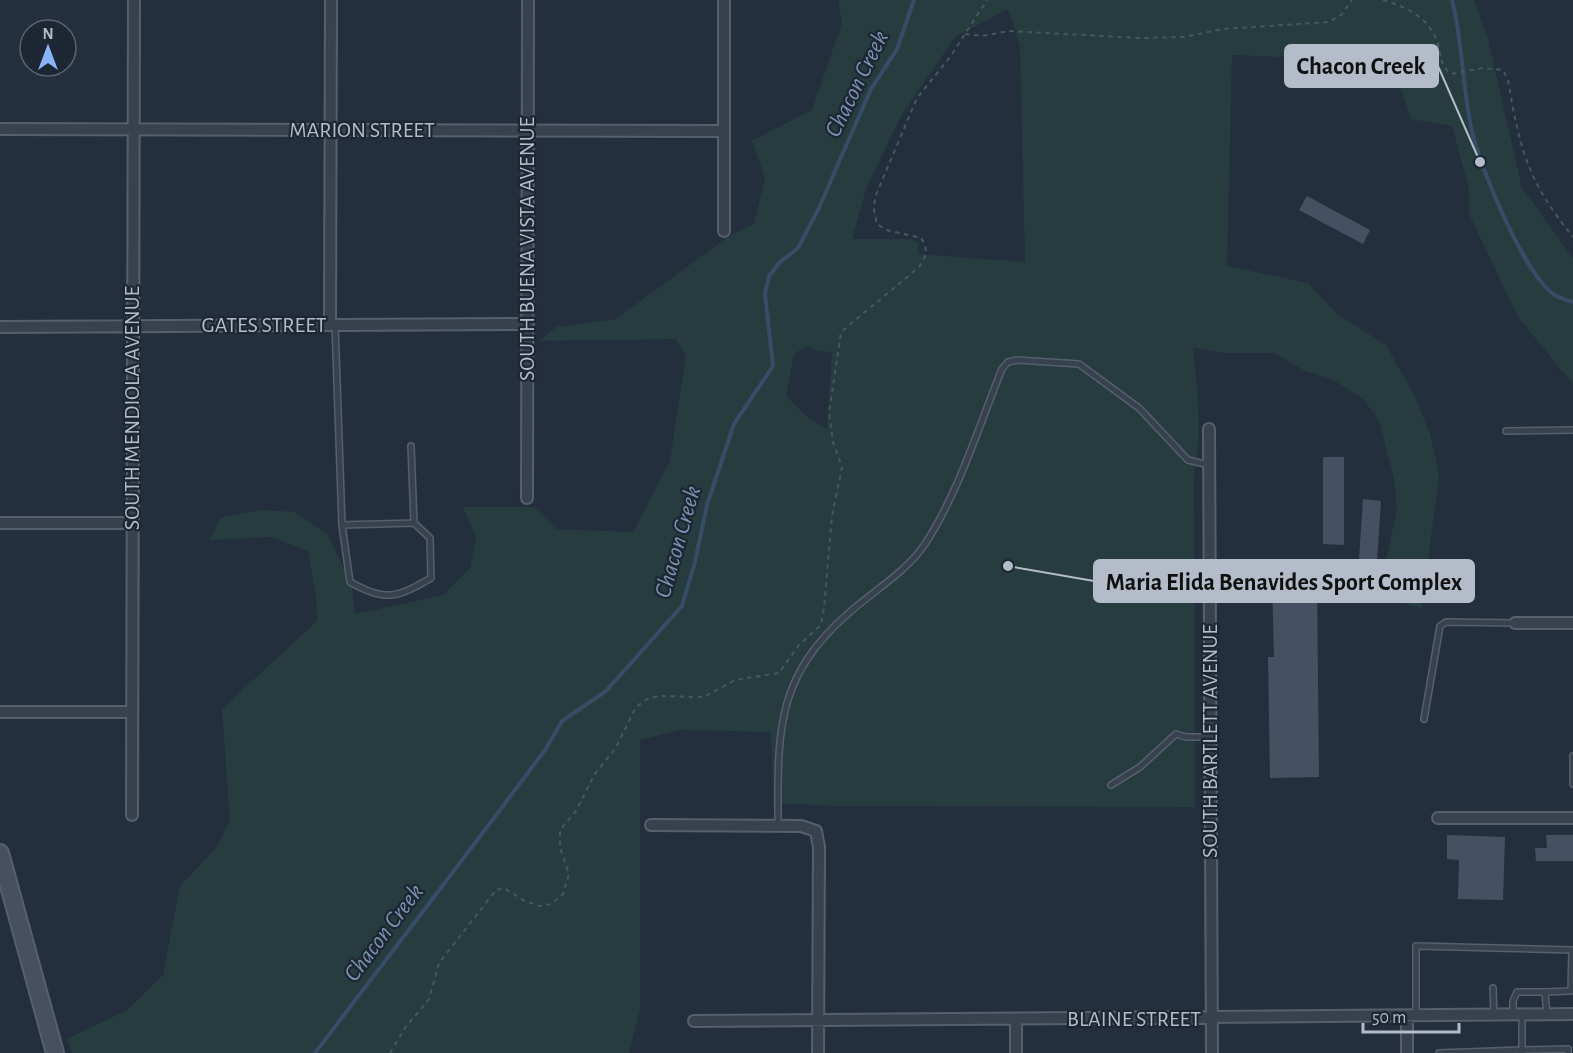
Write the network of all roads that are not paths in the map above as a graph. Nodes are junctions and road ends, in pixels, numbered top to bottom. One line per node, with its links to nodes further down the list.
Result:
1 (134, 0): 6 (street, SOUTH MENDIOLA AVENUE)
2 (331, 0): 7 (street)
3 (528, 0): 8 (street, SOUTH BUENA VISTA AVENUE)
4 (724, 0): 9 (street)
5 (0, 129): 6 (street, MARION STREET)
6 (134, 130): 7 (street, MARION STREET); 13 (street, SOUTH MENDIOLA AVENUE)
7 (330, 130): 8 (street, MARION STREET); 12 (street)
8 (527, 131): 9 (street, MARION STREET); 11 (street, SOUTH BUENA VISTA AVENUE)
9 (723, 132): 10 (street)
10 (724, 231)
11 (528, 324): 12 (street, GATES STREET); 20 (street, SOUTH BUENA VISTA AVENUE)
12 (332, 325): 13 (street, GATES STREET); 24 (lane)
13 (133, 326): 14 (street, GATES STREET); 22 (street, SOUTH MENDIOLA AVENUE)
14 (0, 327)
15 (1209, 429): 19 (street, SOUTH BARTLETT AVENUE)
16 (1573, 430): 17 (lane)
17 (1506, 431)
18 (411, 446): 23 (lane)
19 (1209, 465): 30 (street, SOUTH BARTLETT AVENUE); 38 (lane)
20 (527, 498)
21 (0, 523): 22 (street)
22 (132, 523): 28 (street, SOUTH MENDIOLA AVENUE)
23 (414, 523): 24 (lane); 24 (lane)
24 (342, 525)
25 (1515, 623): 26 (street); 29 (lane)
26 (1573, 623)
27 (0, 712): 28 (street)
28 (132, 712): 34 (street, SOUTH MENDIOLA AVENUE)
29 (1424, 719)
30 (1210, 737): 33 (lane); 48 (street, SOUTH BARTLETT AVENUE)
31 (1573, 756): 32 (lane)
32 (1573, 784)
33 (1111, 785)
34 (132, 815)
35 (1438, 818): 36 (street)
36 (1573, 818)
37 (651, 825): 38 (street)
38 (778, 826): 49 (street)
39 (0, 853): 53 (main road)
40 (1572, 950): 42 (lane); 47 (lane)
41 (1493, 988): 44 (lane)
42 (1545, 992): 45 (lane); 46 (lane)
43 (1573, 1014): 46 (street, BLAINE STREET)
44 (1494, 1015): 45 (street, BLAINE STREET); 47 (street, BLAINE STREET)
45 (1517, 1015): 46 (street, BLAINE STREET); 52 (lane)
46 (1548, 1015)
47 (1411, 1016): 48 (street, BLAINE STREET); 57 (street)
48 (1212, 1019): 50 (street, BLAINE STREET); 56 (street, SOUTH BARTLETT AVENUE)
49 (819, 1020): 50 (street, BLAINE STREET); 51 (street, BLAINE STREET); 54 (street)
50 (1016, 1020): 55 (street)
51 (694, 1022)
52 (1522, 1052): 58 (lane); 59 (lane)
53 (55, 1053)
54 (818, 1053)
55 (1016, 1053)
56 (1212, 1053)
57 (1407, 1053)
58 (1439, 1053)
59 (1568, 1053)

